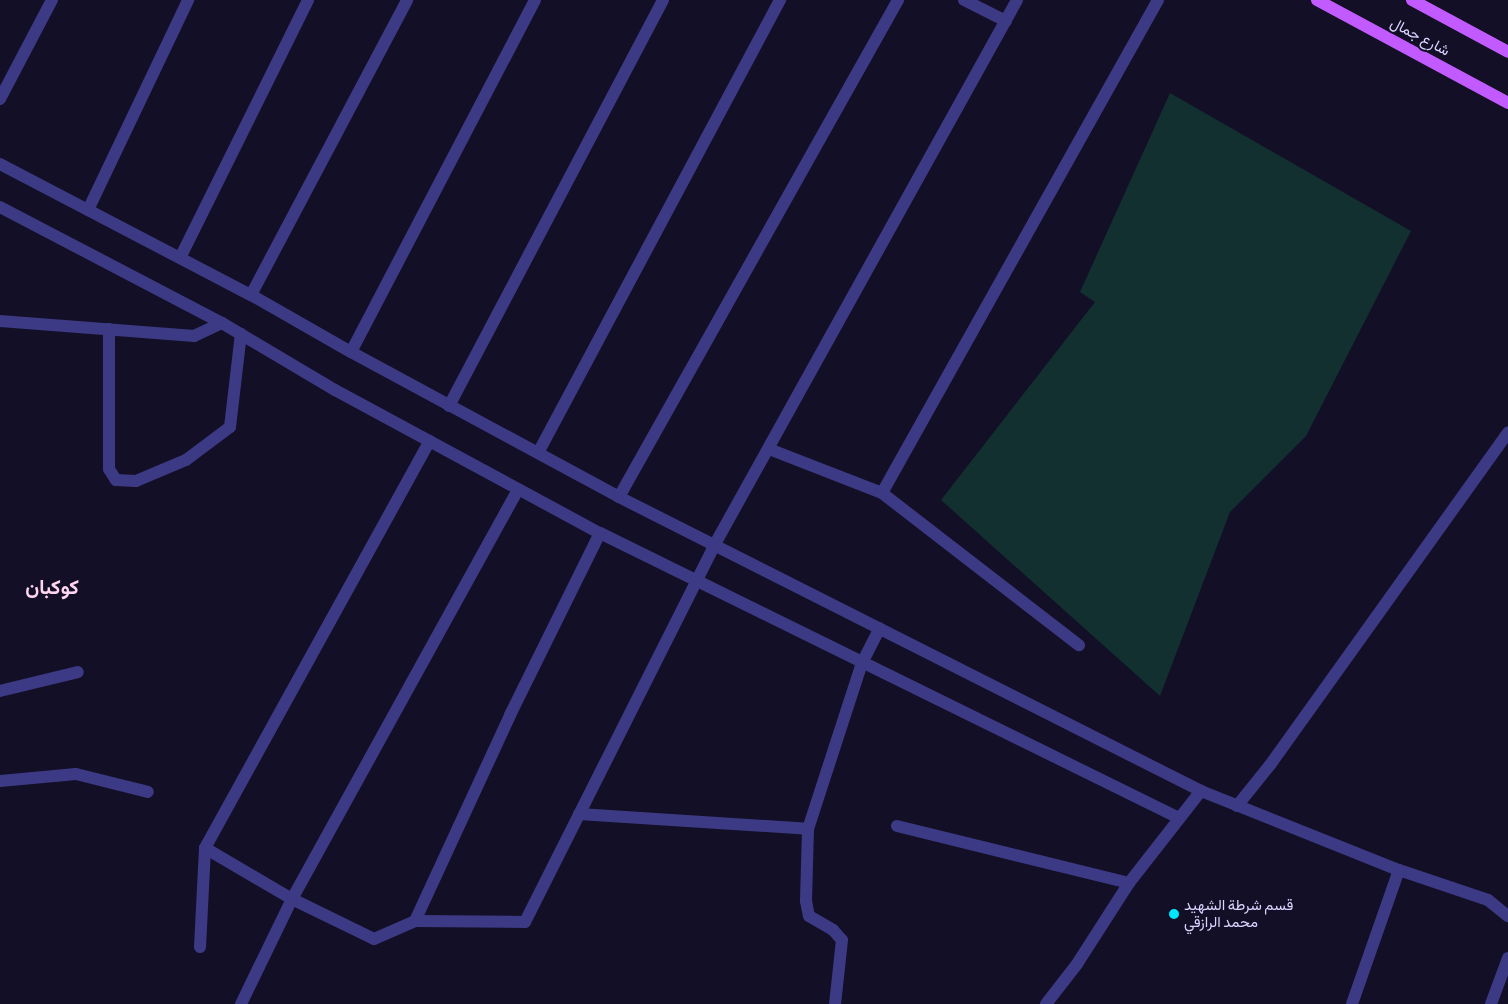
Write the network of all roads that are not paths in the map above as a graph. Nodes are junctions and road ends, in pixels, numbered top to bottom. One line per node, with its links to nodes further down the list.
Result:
1 (52, 0): 16 (street)
2 (188, 0): 20 (street)
3 (308, 0): 21 (street)
4 (407, 0): 22 (street)
5 (535, 0): 27 (street)
6 (662, 0): 28 (street)
7 (780, 0): 32 (street)
8 (898, 0): 35 (street)
9 (964, 0): 14 (street)
10 (1017, 0): 14 (street)
11 (1158, 0): 34 (street)
12 (1317, 0): 17 (main road, شارع جمال)
13 (1412, 0): 15 (main road, شارع جمال)
14 (1006, 21): 31 (street)
15 (1508, 51)
16 (0, 99)
17 (1508, 102)
18 (0, 164): 20 (street)
19 (0, 207): 24 (street)
20 (88, 210): 21 (street)
21 (180, 258): 22 (street)
22 (251, 295): 27 (street)
23 (0, 321): 25 (street)
24 (222, 323): 25 (street); 26 (street)
25 (109, 330): 26 (street)
26 (241, 334): 30 (street)
27 (351, 352): 28 (street)
28 (449, 406): 32 (street)
29 (1508, 432): 47 (street)
30 (430, 441): 33 (street); 52 (street)
31 (769, 449): 34 (street); 37 (street)
32 (538, 453): 35 (street)
33 (518, 489): 36 (street); 55 (street)
34 (882, 493): 40 (street)
35 (619, 497): 37 (street)
36 (600, 533): 38 (street); 57 (street)
37 (715, 544): 38 (street); 39 (street)
38 (696, 582): 41 (street); 48 (street)
39 (880, 628): 41 (street); 45 (street)
40 (1079, 644)
41 (862, 663): 49 (street); 51 (street)
42 (78, 672): 43 (street)
43 (0, 691)
44 (0, 780): 46 (street)
45 (1200, 791): 47 (street); 49 (street)
46 (148, 792)
47 (1237, 806): 53 (street)
48 (579, 814): 51 (street); 57 (street)
49 (1179, 818): 54 (street)
50 (897, 826): 54 (street)
51 (808, 828): 61 (street)
52 (205, 848): 55 (street); 58 (street)
53 (1399, 870): 56 (street); 63 (street)
54 (1128, 883): 62 (street)
55 (292, 899): 57 (street); 60 (street)
56 (1508, 916)
57 (415, 921)
58 (200, 947)
59 (1508, 958): 64 (street)
60 (241, 1004)
61 (835, 1004)
62 (1046, 1004)
63 (1352, 1004)
64 (1491, 1004)

